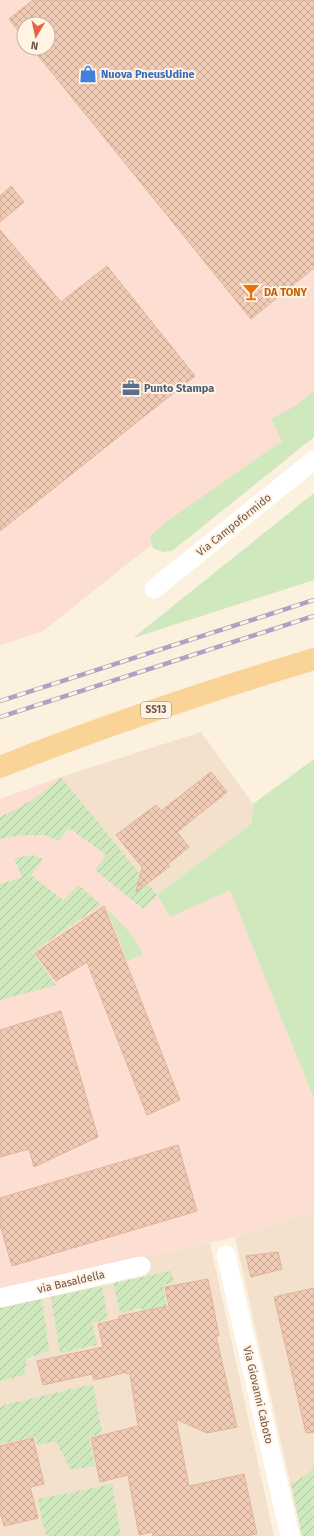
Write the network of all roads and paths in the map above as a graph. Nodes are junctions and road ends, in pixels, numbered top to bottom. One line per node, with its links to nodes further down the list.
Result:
1 (314, 460): 2 (street, Via Campoformido)
2 (154, 589)
3 (314, 659): 4 (main road, SS13 / SS13)
4 (0, 767)
5 (226, 1255): 8 (street, Via Giovanni Caboto)
6 (142, 1266): 7 (street, via Basaldella)
7 (0, 1298)
8 (290, 1536)

